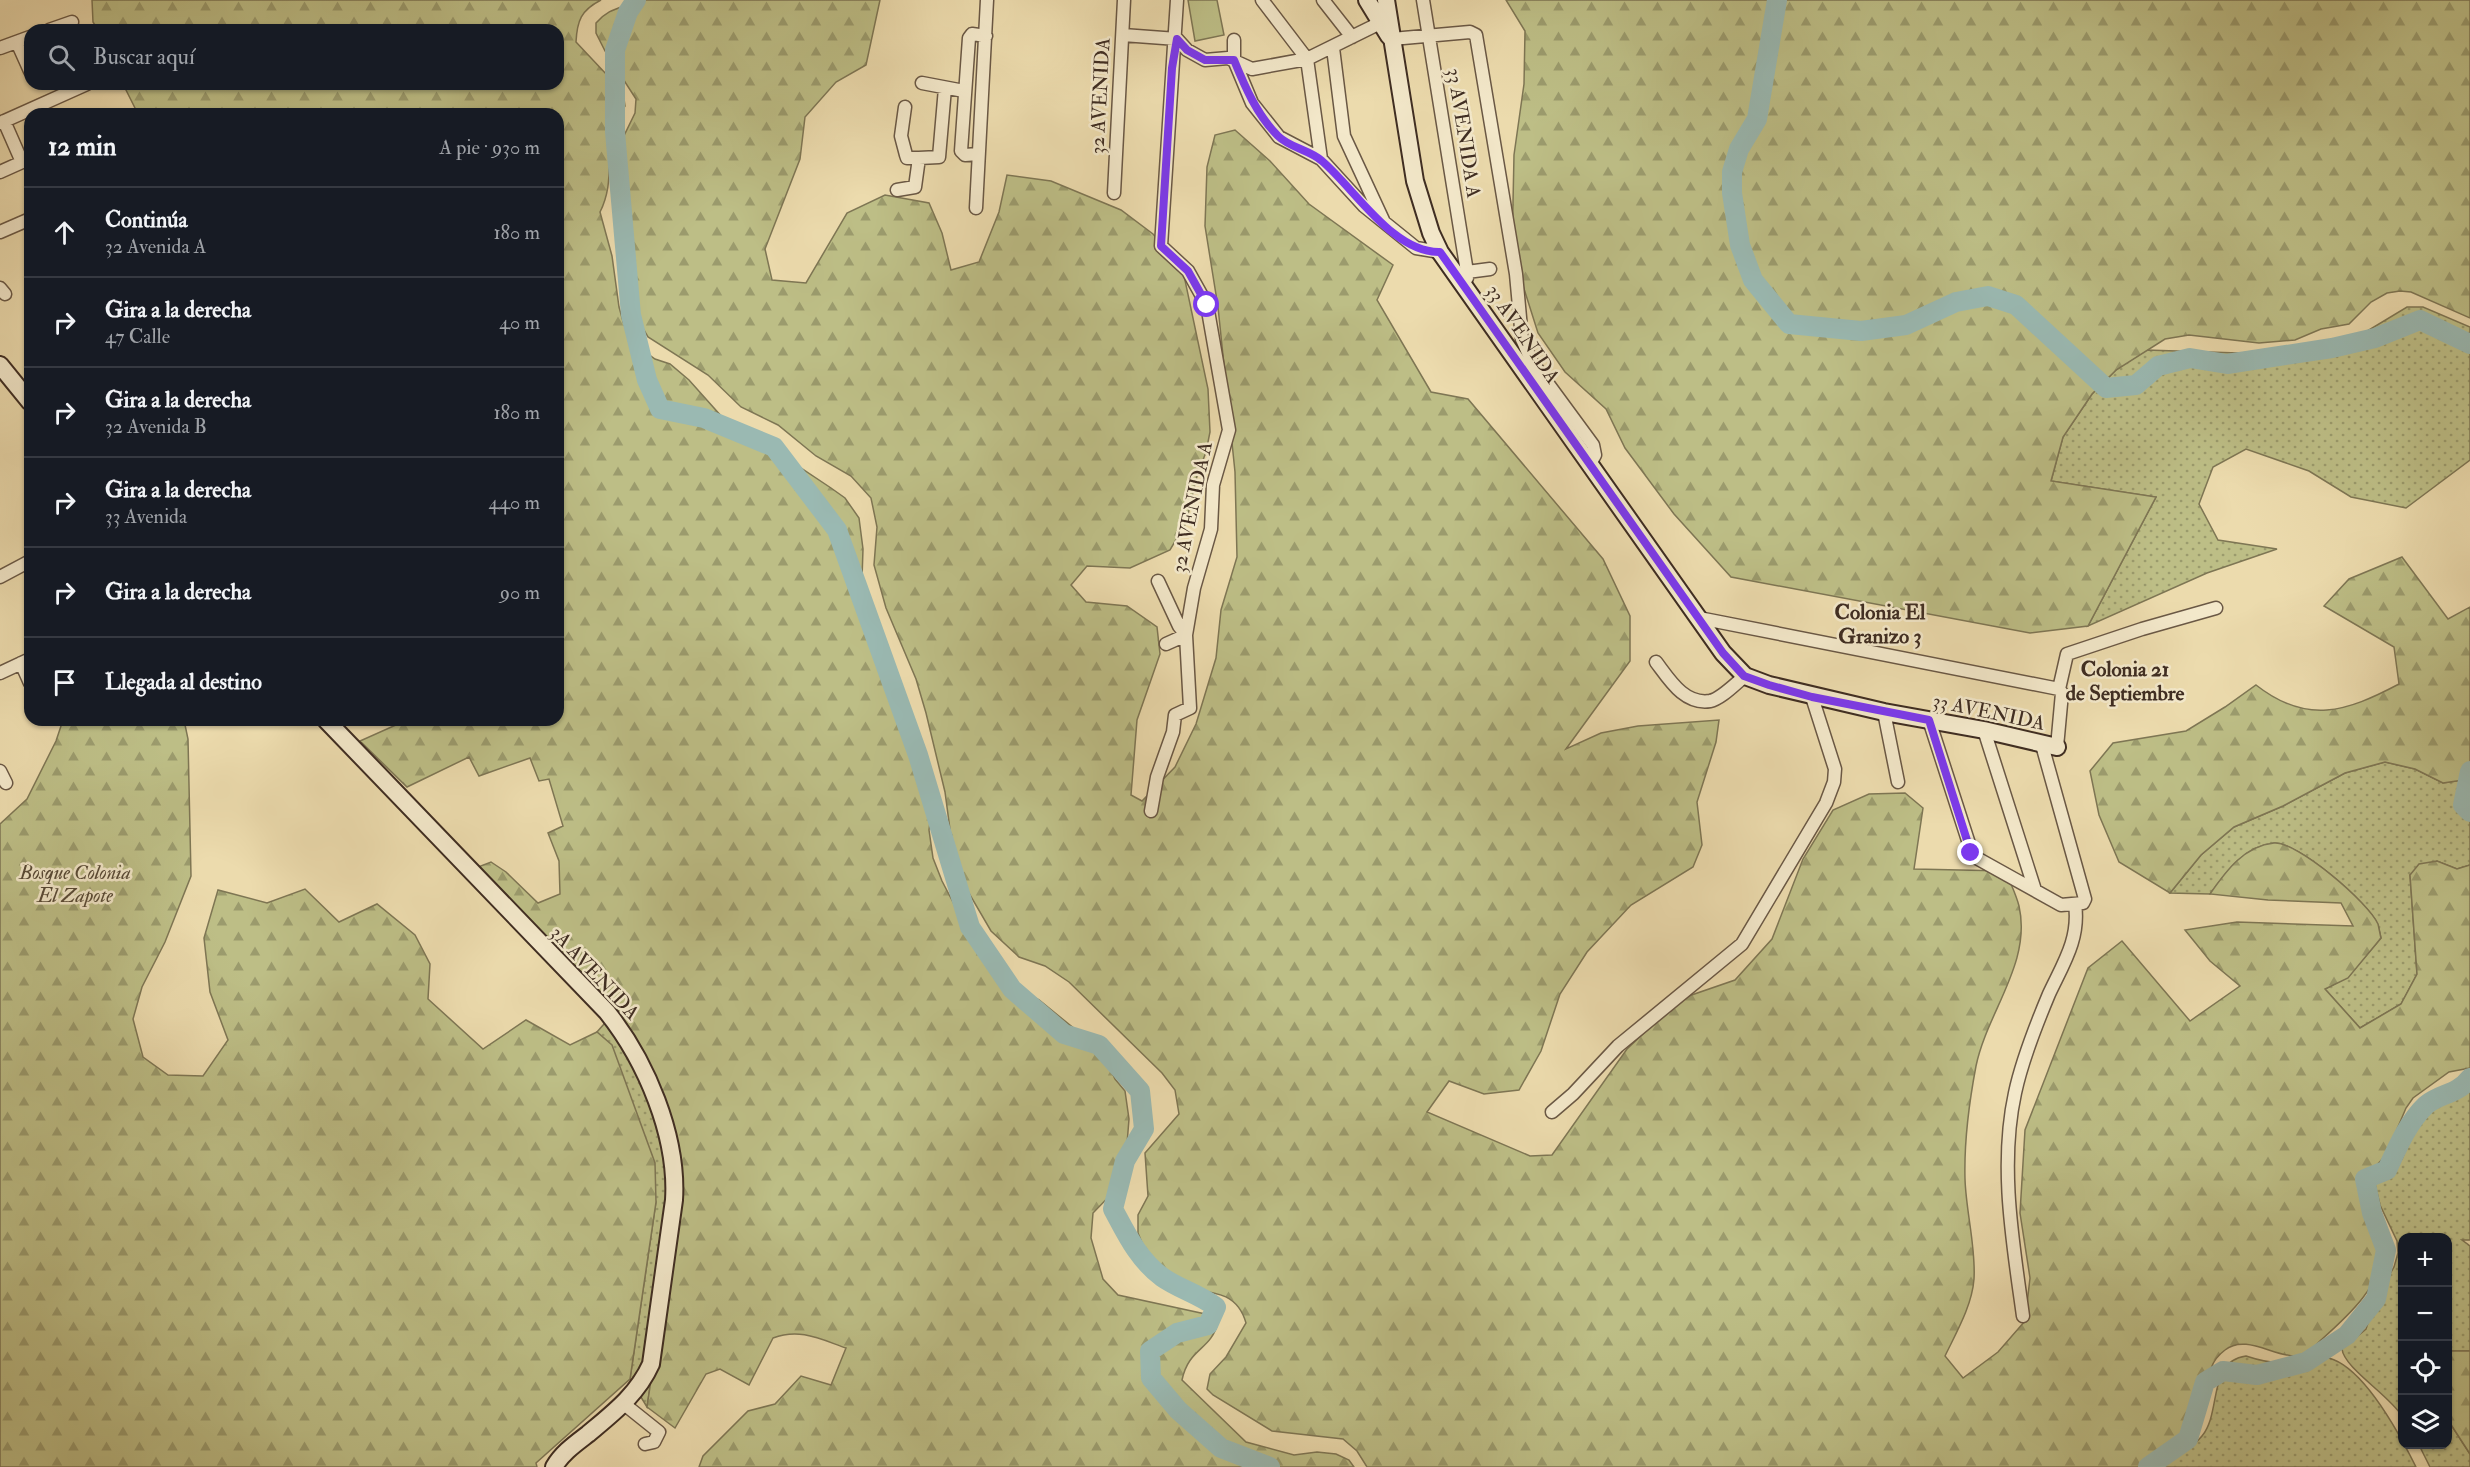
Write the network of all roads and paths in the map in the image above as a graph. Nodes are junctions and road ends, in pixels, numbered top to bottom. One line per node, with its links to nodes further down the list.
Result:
1 (987, 0): 12 (street)
2 (1124, 0): 11 (street, 32 AVENIDA)
3 (1178, 0): 16 (street, 32 AVENIDA A)
4 (1262, 0): 23 (street)
5 (1323, 0): 14 (street)
6 (1423, 0): 13 (street, 33 AVENIDA A)
7 (1378, 3): 9 (street, 33 AVENIDA); 17 (street, 33 AVENIDA)
8 (72, 22): 10 (street)
9 (1380, 23): 14 (street); 17 (street, 33 AVENIDA)
10 (67, 24)
11 (1123, 35): 16 (street); 40 (street, 32 AVENIDA)
12 (986, 36): 28 (street); 33 (street)
13 (1430, 36): 17 (street); 47 (street, 33 AVENIDA A); 51 (street)
14 (1352, 37): 21 (street)
15 (24, 39): 19 (street)
16 (1177, 39): 24 (street); 57 (street, 32 AVENIDA A)
17 (1392, 39): 45 (street, 33 AVENIDA)
18 (1234, 40): 24 (street)
19 (17, 42): 20 (street); 22 (street)
20 (0, 48)
21 (1333, 48): 23 (street); 43 (street)
22 (24, 58)
23 (1307, 59): 24 (street); 36 (street)
24 (1234, 60): 36 (street)
25 (922, 83): 26 (street)
26 (945, 88): 28 (street); 35 (street)
27 (74, 90): 30 (street)
28 (964, 91): 33 (street)
29 (905, 107): 35 (street)
30 (33, 108)
31 (24, 112): 32 (street)
32 (2, 122): 34 (street)
33 (978, 154): 41 (street)
34 (24, 157)
35 (919, 158): 39 (street)
36 (1321, 159): 43 (street)
37 (24, 161): 38 (street)
38 (0, 172)
39 (897, 190)
40 (1114, 193)
41 (976, 208)
42 (24, 222): 44 (street)
43 (1385, 225): 45 (street)
44 (0, 232)
45 (1440, 252): 48 (street, 33 AVENIDA)
46 (1490, 269): 47 (street)
47 (1467, 272): 48 (street, 33 AVENIDA A)
48 (1468, 290): 51 (street, 33 AVENIDA)
49 (0, 365): 50 (street)
50 (24, 395)
51 (1589, 466): 56 (street, 33 AVENIDA)
52 (24, 564): 53 (street)
53 (0, 577)
54 (1158, 581): 57 (street)
55 (2216, 608): 63 (street)
56 (1699, 618): 62 (street, 33 AVENIDA); 63 (street, 33 AVENIDA)
57 (1186, 635): 58 (street); 67 (street, 32 AVENIDA A)
58 (1166, 644)
59 (24, 661): 61 (street)
60 (1656, 662): 62 (street)
61 (0, 673)
62 (1744, 676): 64 (street, 33 AVENIDA)
63 (2059, 689): 71 (street, 33 AVENIDA)
64 (1812, 697): 65 (street, 33 AVENIDA); 78 (street)
65 (1884, 712): 68 (street, 33 AVENIDA); 73 (street)
66 (1160, 719): 67 (street)
67 (1174, 720): 75 (street, 32 AVENIDA A)
68 (1929, 720): 70 (street, 33 AVENIDA); 76 (street)
69 (332, 726): 80 (street, 3A AVENIDA)
70 (1984, 730): 71 (street, 33 AVENIDA); 76 (street)
71 (2050, 746): 77 (street)
72 (0, 771): 74 (street)
73 (1898, 782)
74 (6, 783)
75 (1151, 811)
76 (2035, 890): 77 (street)
77 (2075, 904): 79 (street)
78 (1552, 1112)
79 (2023, 1316)
80 (624, 1404): 81 (street); 82 (street, 3A AVENIDA)
81 (645, 1444)
82 (554, 1467)

